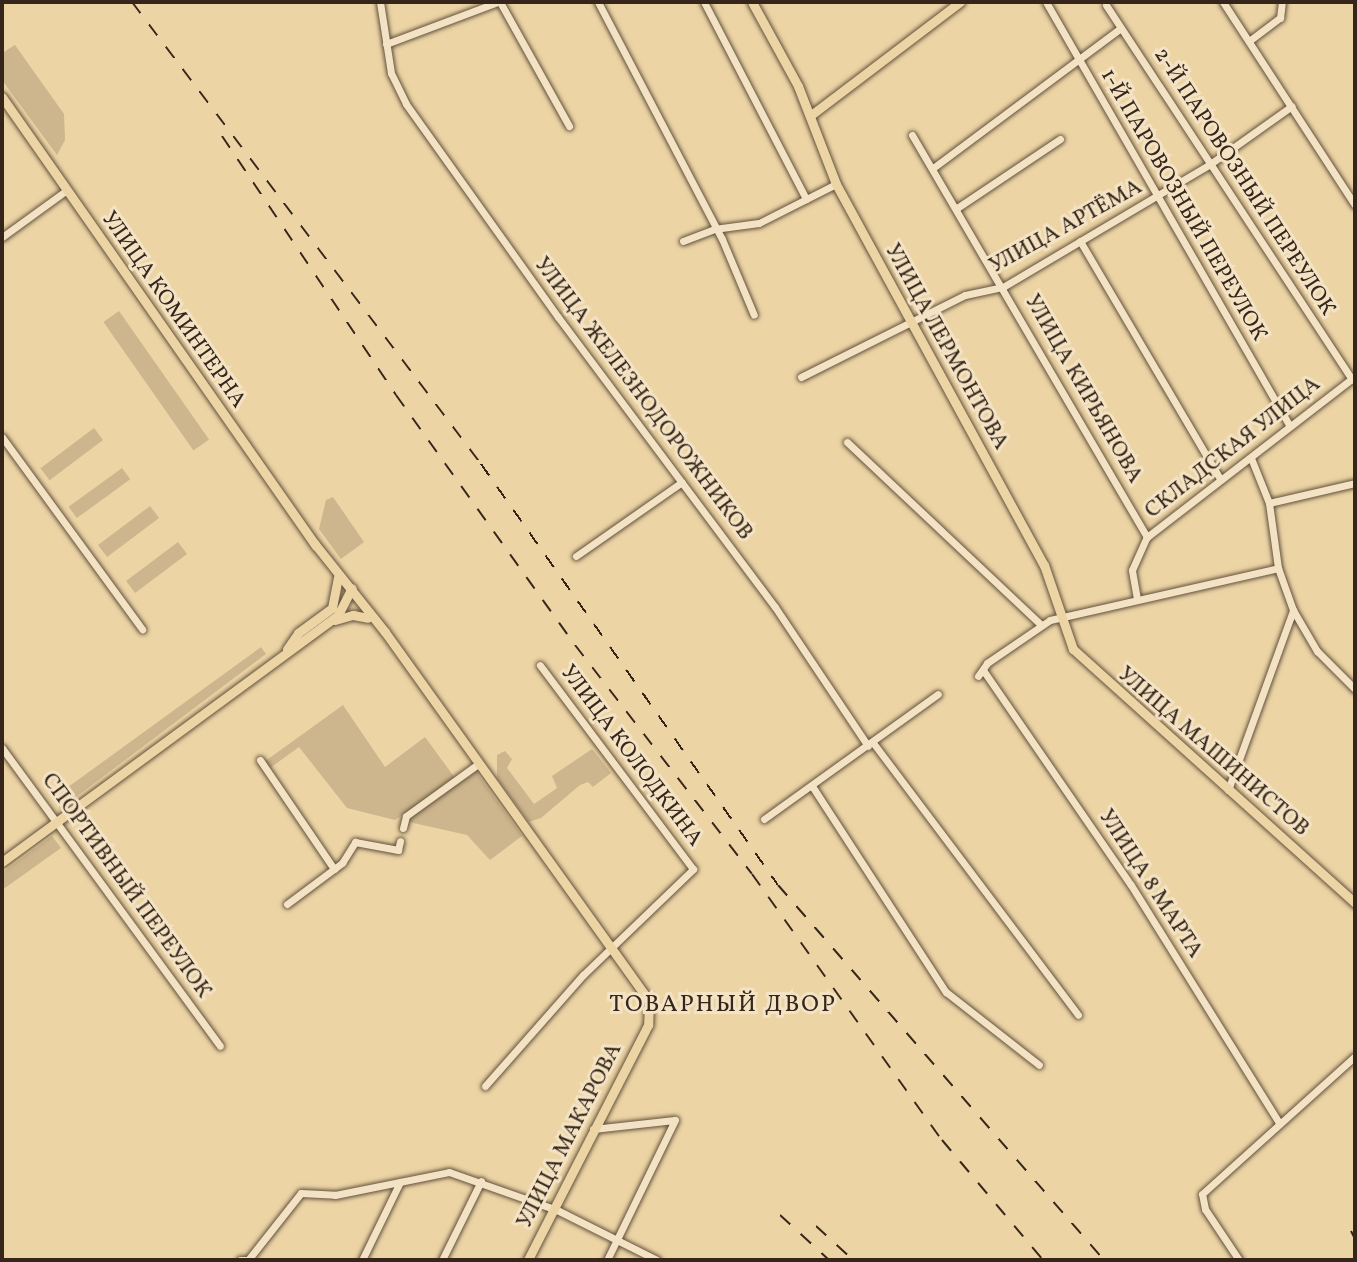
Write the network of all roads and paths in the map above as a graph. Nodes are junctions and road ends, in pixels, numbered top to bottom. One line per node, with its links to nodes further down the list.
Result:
1 (380, 2): 13 (street, УЛИЦА ЖЕЛЕЗНОДОРОЖНИКОВ)
2 (499, 2): 13 (street); 18 (street)
3 (598, 2): 29 (street)
4 (704, 2): 26 (street)
5 (752, 2): 17 (main road, УЛИЦА ЛЕРМОНТОВА)
6 (960, 2): 17 (main road)
7 (1046, 2): 14 (street, 1-Й ПАРОВОЗНЫЙ ПЕРЕУЛОК)
8 (1223, 2): 12 (street)
9 (1282, 2): 12 (street)
10 (1106, 5): 11 (street, 2-Й ПАРОВОЗНЫЙ ПЕРЕУЛОК)
11 (1121, 28): 14 (street); 21 (street, 2-Й ПАРОВОЗНЫЙ ПЕРЕУЛОК)
12 (1249, 41): 16 (street)
13 (386, 44): 43 (street, УЛИЦА ЖЕЛЕЗНОДОРОЖНИКОВ)
14 (1078, 59): 22 (street); 25 (street, 1-Й ПАРОВОЗНЫЙ ПЕРЕУЛОК)
15 (2, 97): 24 (main road, УЛИЦА КОМИНТЕРНА)
16 (1292, 106): 21 (street, УЛИЦА АРТЁМА); 27 (street)
17 (811, 115): 23 (main road, УЛИЦА ЛЕРМОНТОВА)
18 (569, 126)
19 (912, 135): 22 (street, УЛИЦА КИРЬЯНОВА)
20 (1060, 139): 28 (street)
21 (1210, 164): 25 (street, УЛИЦА АРТЁМА); 37 (street, 2-Й ПАРОВОЗНЫЙ ПЕРЕУЛОК)
22 (933, 168): 28 (street, УЛИЦА КИРЬЯНОВА)
23 (836, 184): 26 (street); 35 (main road, УЛИЦА ЛЕРМОНТОВА)
24 (67, 190): 30 (street); 47 (main road, УЛИЦА КОМИНТЕРНА)
25 (1158, 196): 32 (street, УЛИЦА АРТЁМА); 38 (street, 1-Й ПАРОВОЗНЫЙ ПЕРЕУЛОК)
26 (806, 199): 29 (street)
27 (1355, 205)
28 (957, 208): 33 (street, УЛИЦА КИРЬЯНОВА)
29 (714, 229): 31 (street); 34 (street)
30 (2, 237)
31 (683, 241)
32 (1080, 241): 33 (street, УЛИЦА АРТЁМА); 42 (street)
33 (1003, 287): 35 (street, УЛИЦА АРТЁМА); 46 (street, УЛИЦА КИРЬЯНОВА)
34 (754, 315)
35 (911, 321): 36 (street, УЛИЦА АРТЁМА); 56 (main road, УЛИЦА ЛЕРМОНТОВА)
36 (801, 377)
37 (1353, 378): 38 (street, СКЛАДСКАЯ УЛИЦА)
38 (1290, 426): 41 (street, СКЛАДСКАЯ УЛИЦА)
39 (2, 437): 59 (street)
40 (847, 442): 58 (street)
41 (1251, 458): 42 (street, СКЛАДСКАЯ УЛИЦА); 45 (street)
42 (1221, 480): 46 (street, СКЛАДСКАЯ УЛИЦА)
43 (682, 482): 48 (street); 64 (street, УЛИЦА ЖЕЛЕЗНОДОРОЖНИКОВ)
44 (1355, 483): 45 (street)
45 (1269, 503): 49 (street)
46 (1147, 537): 52 (street, СКЛАДСКАЯ УЛИЦА)
47 (314, 543): 50 (main road, УЛИЦА КОМИНТЕРНА); 51 (main road, УЛИЦА КОМИНТЕРНА)
48 (576, 556)
49 (1278, 568): 52 (street); 54 (street)
50 (338, 578): 51 (main road, УЛИЦА КОМИНТЕРНА); 53 (main road)
51 (352, 597): 53 (main road); 55 (main road); 55 (main road, УЛИЦА КОМИНТЕРНА); 57 (main road)
52 (1137, 599): 56 (street)
53 (332, 608): 60 (main road)
54 (1293, 610): 62 (street); 69 (street)
55 (368, 614): 57 (main road); 67 (main road, УЛИЦА КОМИНТЕРНА)
56 (1061, 618): 58 (street); 69 (main road, УЛИЦА МАШИНИСТОВ)
57 (328, 623): 60 (main road)
58 (1040, 624): 84 (street, УЛИЦА 8 МАРТА)
59 (142, 629)
60 (284, 654): 71 (main road)
61 (540, 665): 78 (street, УЛИЦА КОЛОДКИНА)
62 (1355, 689)
63 (938, 694): 64 (street)
64 (871, 745): 68 (street); 79 (street, УЛИЦА ЖЕЛЕЗНОДОРОЖНИКОВ)
65 (2, 748): 71 (street, СПОРТИВНЫЙ ПЕРЕУЛОК)
66 (260, 760): 75 (street)
67 (478, 764): 72 (street); 78 (main road, УЛИЦА КОМИНТЕРНА)
68 (812, 786): 70 (street); 82 (street)
69 (1228, 790): 76 (main road, УЛИЦА МАШИНИСТОВ)
70 (764, 819)
71 (57, 822): 74 (main road); 80 (street, СПОРТИВНЫЙ ПЕРЕУЛОК)
72 (403, 828)
73 (400, 841): 75 (street)
74 (2, 862)
75 (334, 869): 77 (street)
76 (1355, 903)
77 (287, 904)
78 (613, 946): 83 (street); 85 (main road, УЛИЦА МАКАРОВА)
79 (1078, 1015)
80 (220, 1046)
81 (1355, 1056): 84 (street)
82 (1039, 1065)
83 (485, 1086)
84 (1279, 1123): 97 (street)
85 (592, 1129): 88 (main road, УЛИЦА МАКАРОВА); 89 (street)
86 (481, 1181): 87 (street); 88 (street); 93 (street)
87 (400, 1182): 91 (street); 92 (street)
88 (552, 1210): 89 (street); 94 (main road, УЛИЦА МАКАРОВА)
89 (616, 1241): 95 (street); 96 (street)
90 (240, 1260): 91 (street)
91 (248, 1260)
92 (362, 1260)
93 (442, 1260)
94 (528, 1260)
95 (607, 1260)
96 (657, 1260)
97 (1239, 1260)

